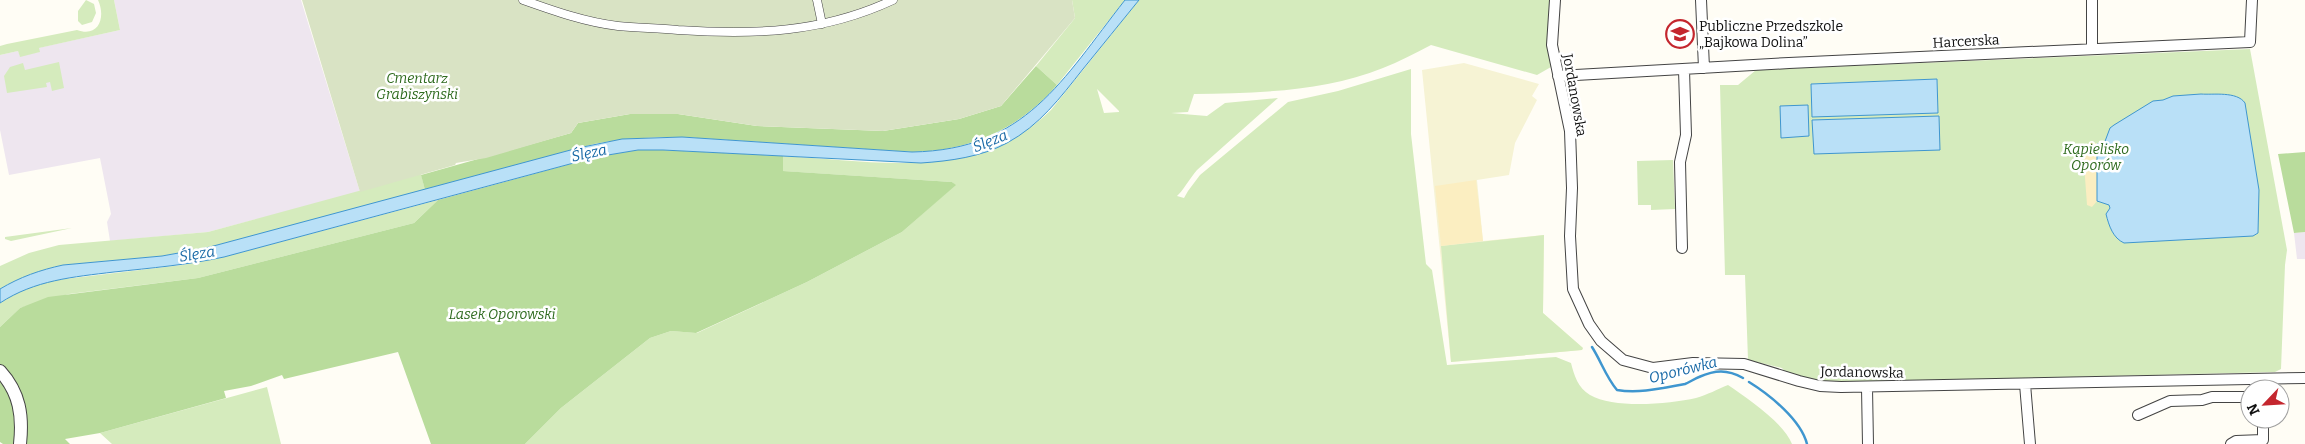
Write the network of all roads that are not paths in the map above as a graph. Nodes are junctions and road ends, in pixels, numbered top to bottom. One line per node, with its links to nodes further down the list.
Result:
1 (523, 0): 8 (street)
2 (817, 0): 8 (street)
3 (893, 0): 8 (street)
4 (1555, 0): 12 (street, Jordanowska)
5 (1701, 0): 10 (street)
6 (2092, 0): 9 (street)
7 (2252, 0): 9 (street, Harcerska)
8 (822, 24)
9 (2092, 49): 10 (street, Harcerska)
10 (1704, 68): 11 (street, Harcerska)
11 (1684, 70): 12 (street, Harcerska); 13 (street)
12 (1558, 76): 17 (street, Jordanowska)
13 (1682, 248)
14 (0, 371): 21 (street)
15 (2305, 378): 16 (street, Jordanowska)
16 (2025, 384): 17 (street, Jordanowska); 23 (street)
17 (1867, 388): 22 (street)
18 (2240, 397): 19 (street)
19 (2138, 415)
20 (2263, 429): 24 (street)
21 (20, 444)
22 (1868, 444)
23 (2030, 444)
24 (2230, 444)

